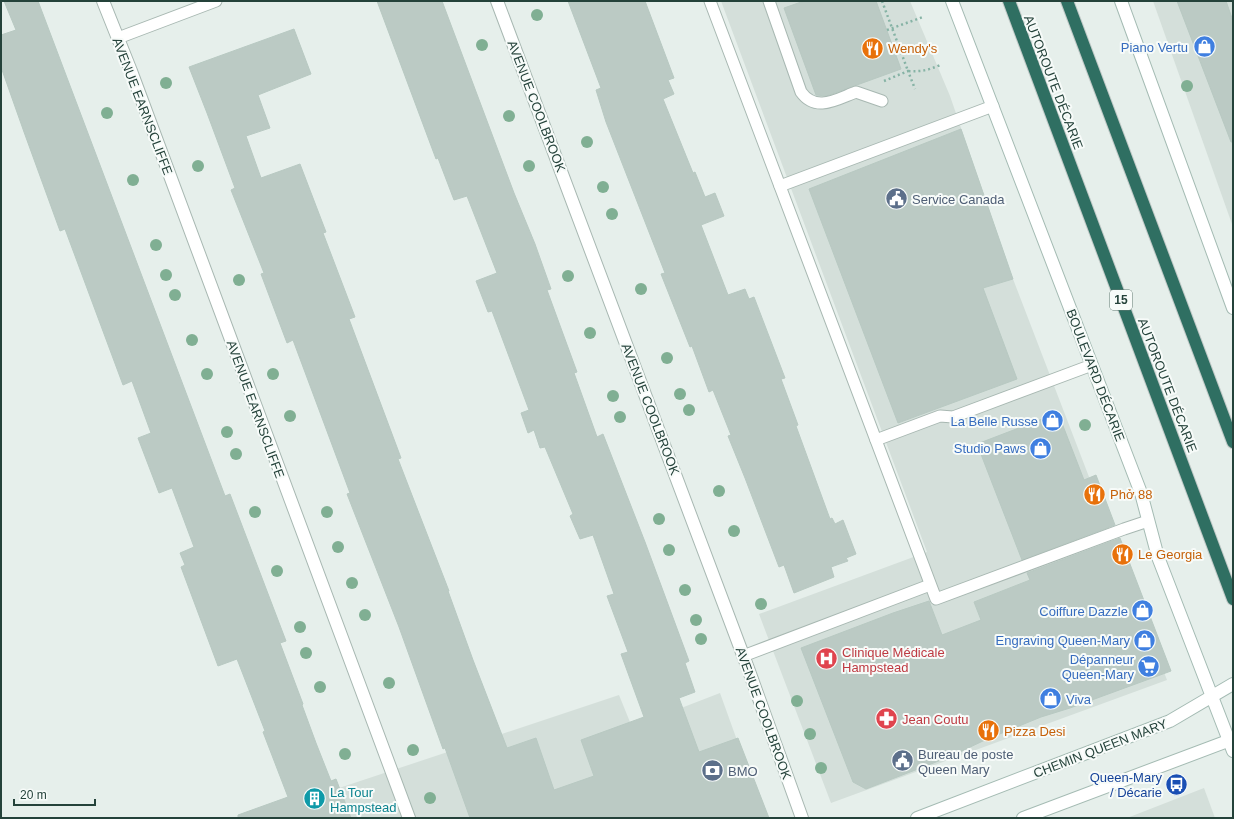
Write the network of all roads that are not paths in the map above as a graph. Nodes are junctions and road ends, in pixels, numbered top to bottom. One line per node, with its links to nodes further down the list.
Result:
1 (103, 1): 10 (street, AVENUE EARNSCLIFFE)
2 (216, 1): 10 (lane)
3 (497, 1): 21 (street, AVENUE COOLBROOK)
4 (710, 1): 13 (lane)
5 (769, 1): 11 (lane)
6 (952, 1): 12 (street, BOULEVARD DÉCARIE)
7 (1009, 1): 20 (highway, AUTOROUTE DÉCARIE / 15)
8 (1067, 1): 17 (highway)
9 (1121, 1): 14 (street)
10 (118, 38): 25 (street, AVENUE EARNSCLIFFE)
11 (882, 101)
12 (993, 106): 13 (lane); 15 (street, BOULEVARD DÉCARIE)
13 (780, 186): 16 (lane)
14 (1233, 308)
15 (1092, 365): 16 (lane); 18 (street, BOULEVARD DÉCARIE)
16 (876, 440): 19 (lane)
17 (1233, 442)
18 (1148, 521): 19 (lane); 23 (street, BOULEVARD DÉCARIE)
19 (930, 585): 21 (lane)
20 (1233, 599)
21 (743, 656): 26 (street, AVENUE COOLBROOK)
22 (1232, 684): 23 (street, CHEMIN QUEEN MARY)
23 (1211, 696): 24 (street, BOULEVARD DÉCARIE); 27 (street, CHEMIN QUEEN MARY)
24 (1232, 744): 28 (street)
25 (409, 818)
26 (802, 818)
27 (916, 818)
28 (1023, 818)

